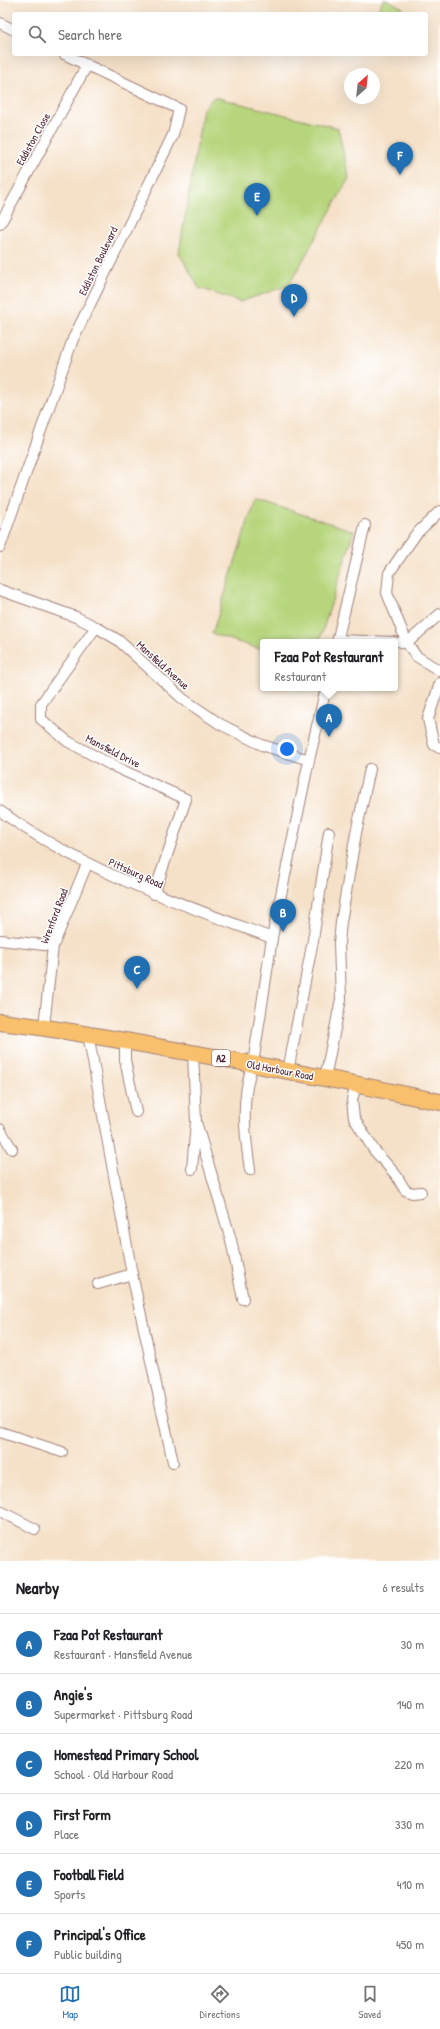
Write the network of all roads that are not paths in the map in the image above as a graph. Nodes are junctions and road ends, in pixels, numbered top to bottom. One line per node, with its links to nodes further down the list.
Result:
1 (0, 23): 2 (street)
2 (12, 29)
3 (68, 56): 4 (street, Eddiston Boulevard)
4 (88, 65): 5 (street, Eddiston Close); 8 (street, Eddiston Boulevard)
5 (0, 224)
6 (440, 511): 14 (street)
7 (365, 525): 12 (street)
8 (0, 547)
9 (0, 590): 11 (street, Mansfield Avenue)
10 (440, 614): 14 (street)
11 (96, 627): 19 (street, Mansfield Avenue); 24 (street, Mansfield Drive)
12 (337, 639)
13 (398, 642): 14 (street)
14 (407, 642): 15 (street)
15 (440, 671)
16 (440, 683): 18 (street)
17 (325, 691): 19 (street)
18 (440, 748)
19 (309, 760): 25 (street)
20 (370, 769): 35 (street)
21 (0, 811): 23 (street, Pittsburg Road)
22 (329, 832): 34 (street)
23 (87, 864): 24 (street, Pittsburg Road); 27 (street, Wrenford Road)
24 (154, 894): 25 (street, Pittsburg Road)
25 (272, 938): 33 (street)
26 (0, 940): 27 (street)
27 (53, 946): 29 (street, Wrenford Road)
28 (0, 1022): 29 (main road, Old Harbour Road / A2)
29 (44, 1026): 30 (main road, Old Harbour Road / A2)
30 (88, 1034): 31 (main road, Old Harbour Road / A2); 45 (street)
31 (125, 1041): 32 (main road, Old Harbour Road / A2); 38 (street)
32 (193, 1053): 33 (main road, Old Harbour Road / A2); 39 (street)
33 (253, 1064): 34 (main road, Old Harbour Road / A2); 43 (street)
34 (288, 1071): 35 (main road, Old Harbour Road / A2)
35 (325, 1078): 36 (main road, Old Harbour Road / A2)
36 (356, 1085): 37 (main road, Old Harbour Road / A2); 44 (street)
37 (440, 1102)
38 (136, 1112)
39 (196, 1122): 42 (street); 47 (street)
40 (0, 1130): 41 (street)
41 (12, 1149)
42 (192, 1169)
43 (250, 1170)
44 (421, 1192)
45 (132, 1274): 46 (street); 50 (street)
46 (98, 1284)
47 (243, 1299)
48 (0, 1432): 49 (street)
49 (62, 1452)
50 (173, 1462)
51 (0, 1511): 52 (street)
52 (35, 1529)

